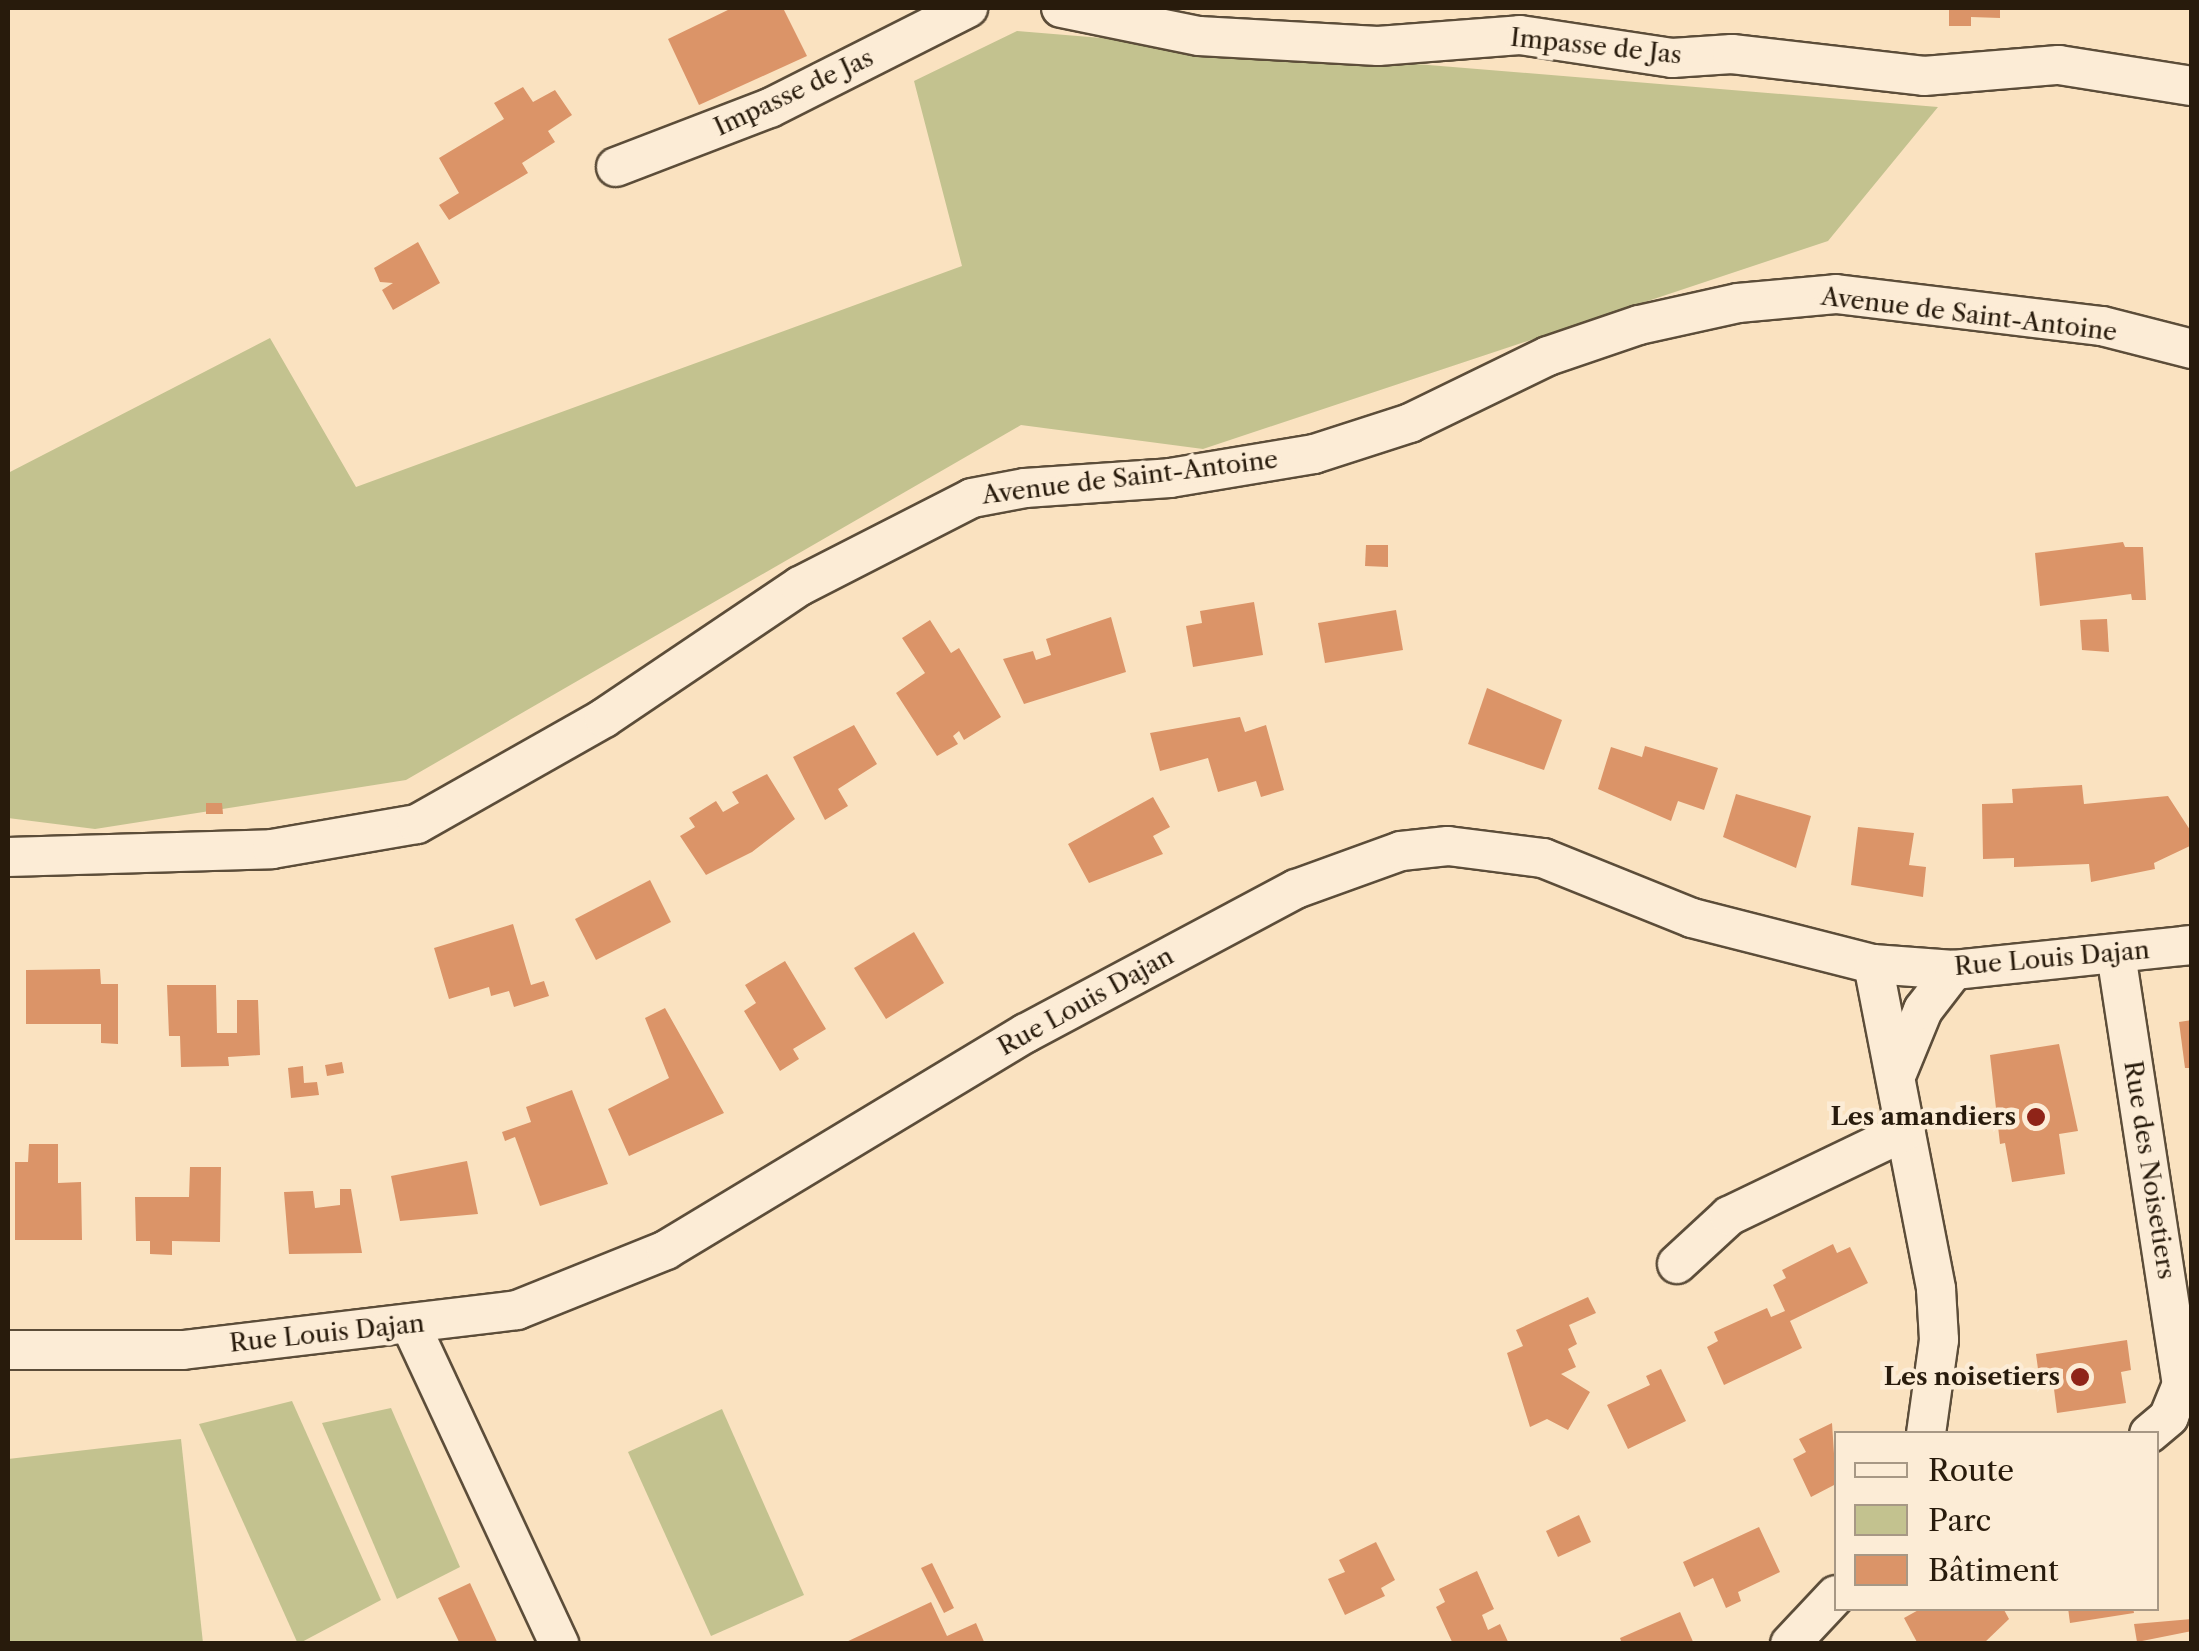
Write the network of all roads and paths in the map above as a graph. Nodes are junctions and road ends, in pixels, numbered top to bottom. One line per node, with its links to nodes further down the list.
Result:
1 (968, 8): 4 (street, Impasse de Jas)
2 (1062, 8): 3 (street, Impasse de Jas)
3 (2192, 86)
4 (616, 167)
5 (2192, 349): 6 (street, Avenue de Saint-Antoine)
6 (8, 857)
7 (2192, 945): 8 (street, Rue Louis Dajan)
8 (2116, 954): 10 (street, Rue Louis Dajan); 17 (street, Rue des Noisetiers)
9 (1874, 964): 10 (street, Rue Louis Dajan); 11 (street); 14 (street, Rue Louis Dajan)
10 (1954, 970): 11 (street)
11 (1898, 1071): 12 (street)
12 (1906, 1131): 13 (street); 16 (street)
13 (1678, 1264)
14 (411, 1326): 15 (street, Rue Louis Dajan); 19 (street)
15 (8, 1350)
16 (1926, 1431)
17 (2152, 1431)
18 (1834, 1597): 20 (street)
19 (559, 1644)
20 (1790, 1644)

